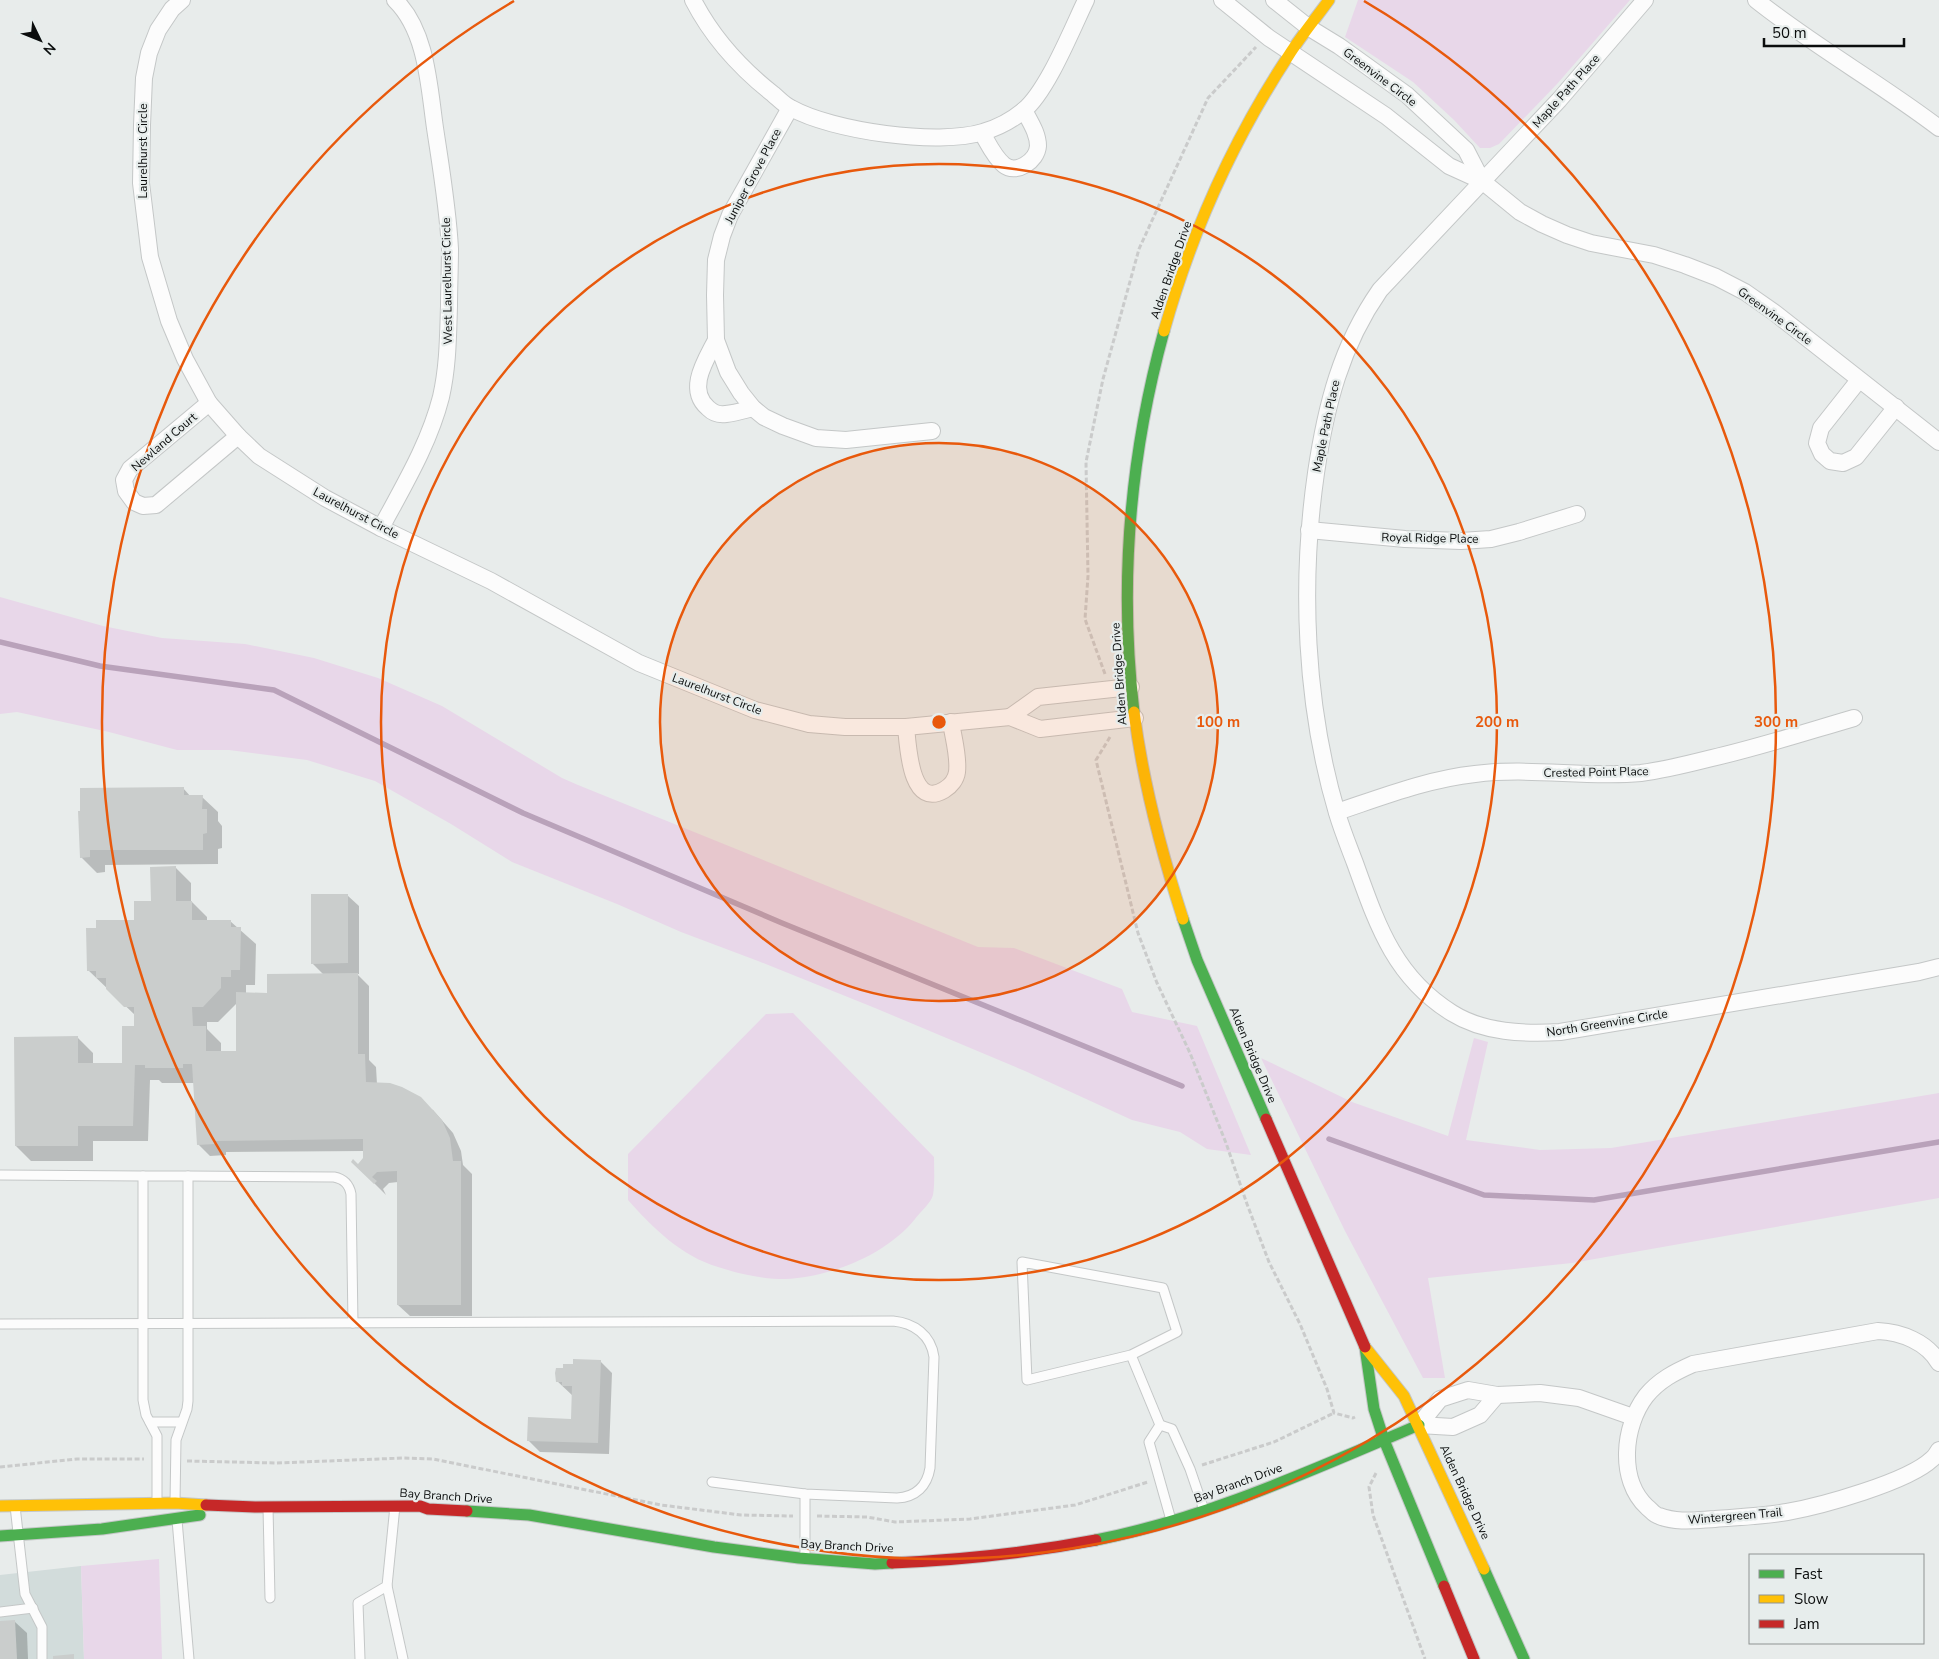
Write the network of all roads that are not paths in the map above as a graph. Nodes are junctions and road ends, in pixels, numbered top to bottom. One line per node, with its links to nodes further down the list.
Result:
1 (395, 0): 26 (street, West Laurelhurst Circle)
2 (693, 0): 12 (street)
3 (1086, 0): 13 (street)
4 (1222, 0): 11 (street, Greenvine Circle)
5 (1274, 0): 10 (street, Greenvine Circle)
6 (1329, 0): 10 (street, Alden Bridge Drive)
7 (1645, 0): 16 (street, Maple Path Place)
8 (1756, 0): 14 (street)
9 (172, 3): 19 (street, Laurelhurst Circle)
10 (1308, 27): 11 (street, Alden Bridge Drive); 16 (street, Greenvine Circle)
11 (1291, 52): 16 (street, Greenvine Circle); 28 (street, Alden Bridge Drive)
12 (790, 108): 15 (street); 17 (street, Juniper Grove Place)
13 (1024, 110): 15 (street); 15 (street)
14 (1939, 128)
15 (982, 133)
16 (1482, 181): 18 (street, Greenvine Circle); 27 (street, Maple Path Place)
17 (716, 340): 21 (street, Juniper Grove Place); 21 (street)
18 (1860, 380): 20 (street, Greenvine Circle); 20 (street)
19 (209, 403): 23 (street, Laurelhurst Circle); 23 (street, Newland Court)
20 (1896, 407): 24 (street, Greenvine Circle)
21 (753, 408): 22 (street, Juniper Grove Place)
22 (932, 431)
23 (238, 436): 26 (street, Laurelhurst Circle)
24 (1939, 442)
25 (1577, 514): 27 (street, Royal Ridge Place)
26 (381, 528): 33 (street, Laurelhurst Circle)
27 (1309, 530): 34 (street, Maple Path Place)
28 (1131, 687): 29 (street, Laurelhurst Circle); 30 (street, Alden Bridge Drive)
29 (1010, 716): 30 (street, Laurelhurst Circle); 32 (street, Laurelhurst Circle)
30 (1135, 718): 43 (street, Alden Bridge Drive)
31 (1854, 718): 34 (street, Crested Point Place)
32 (951, 722): 33 (street, Laurelhurst Circle); 33 (street)
33 (906, 727)
34 (1337, 812): 35 (street, North Greenvine Circle)
35 (1939, 967)
36 (0, 1175): 37 (lane)
37 (143, 1176): 38 (lane); 41 (lane)
38 (188, 1176): 39 (lane); 42 (lane)
39 (353, 1323): 42 (lane); 55 (lane)
40 (0, 1324): 41 (lane)
41 (143, 1324): 42 (lane); 48 (lane)
42 (188, 1324): 49 (lane)
43 (1365, 1346): 51 (street, Alden Bridge Drive); 52 (street, Alden Bridge Drive)
44 (1131, 1356): 44 (lane); 50 (lane)
45 (1939, 1363): 47 (street, Wintergreen Trail)
46 (1497, 1395): 47 (street); 51 (street); 51 (street)
47 (1633, 1417): 53 (street, Wintergreen Trail)
48 (150, 1422): 49 (lane); 56 (lane)
49 (181, 1422): 57 (lane)
50 (1160, 1425): 63 (lane); 65 (lane)
51 (1419, 1425): 52 (street, Bay Branch Drive); 78 (street, Alden Bridge Drive)
52 (1384, 1440): 63 (street, Bay Branch Drive); 77 (street, Alden Bridge Drive)
53 (1939, 1450)
54 (712, 1482): 55 (lane)
55 (805, 1494): 68 (lane)
56 (157, 1504): 57 (street, Bay Branch Drive); 59 (street, Bay Branch Drive)
57 (175, 1504): 61 (street, Bay Branch Drive)
58 (0, 1506): 59 (street, Bay Branch Drive)
59 (15, 1506): 66 (lane)
60 (395, 1506): 62 (street, Bay Branch Drive); 68 (street, Bay Branch Drive); 69 (lane)
61 (255, 1507): 62 (street, Bay Branch Drive); 64 (street, Bay Branch Drive)
62 (268, 1507): 70 (lane)
63 (1204, 1511): 65 (street, Bay Branch Drive)
64 (177, 1518): 66 (street, Bay Branch Drive); 74 (lane)
65 (1171, 1520): 68 (street, Bay Branch Drive)
66 (18, 1535): 67 (street, Bay Branch Drive); 71 (lane)
67 (0, 1536)
68 (804, 1559)
69 (387, 1586): 75 (lane); 76 (lane)
70 (270, 1598)
71 (33, 1608): 72 (lane); 73 (lane)
72 (0, 1612)
73 (42, 1659)
74 (189, 1659)
75 (360, 1659)
76 (403, 1659)
77 (1474, 1659)
78 (1524, 1659)

